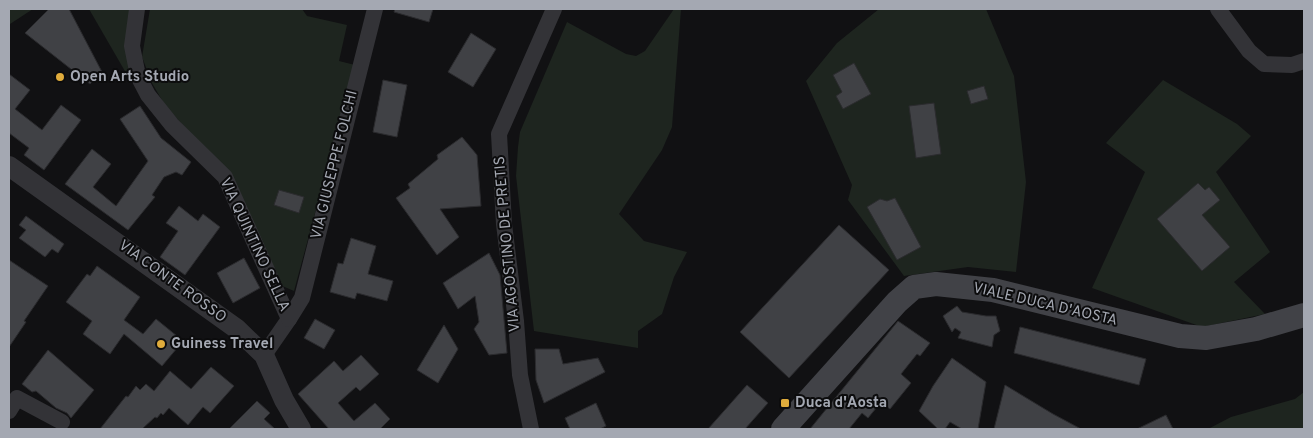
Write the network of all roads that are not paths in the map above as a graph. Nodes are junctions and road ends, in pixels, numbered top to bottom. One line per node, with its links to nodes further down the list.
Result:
1 (137, 9): 8 (street, VIA QUINTINO SELLA)
2 (374, 9): 8 (street, VIA GIUSEPPE FOLCHI)
3 (554, 9): 13 (street, VIA AGOSTINO DE PRETIS)
4 (1218, 9): 5 (street)
5 (1304, 61)
6 (9, 166): 9 (street, VIA CONTE ROSSO)
7 (1304, 315): 14 (main road, VIALE DUCA D'AOSTA)
8 (289, 319): 9 (street, VIA QUINTINO SELLA)
9 (264, 355): 12 (street, VIA CONTE ROSSO)
10 (9, 411): 11 (street)
11 (62, 422)
12 (302, 429)
13 (531, 429)
14 (783, 429)

